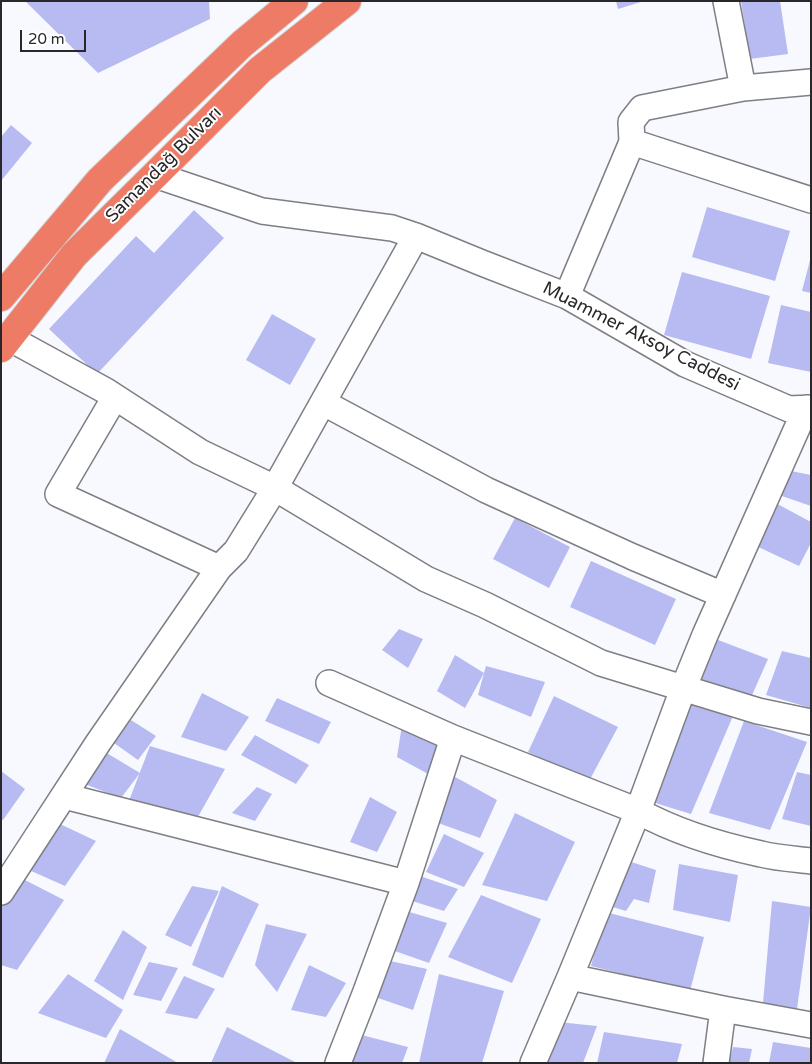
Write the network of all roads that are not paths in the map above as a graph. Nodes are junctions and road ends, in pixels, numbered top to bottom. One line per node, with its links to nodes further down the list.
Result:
1 (294, 1): 10 (highway, Samandağ Bulvarı)
2 (347, 1): 7 (highway, Samandağ Bulvarı)
3 (726, 1): 5 (street)
4 (811, 82): 5 (street)
5 (743, 88): 6 (street)
6 (632, 142): 8 (street); 11 (street)
7 (155, 176): 9 (street, Muammer Aksoy Caddesi); 12 (highway, Samandağ Bulvarı)
8 (811, 200)
9 (416, 236): 11 (street, Muammer Aksoy Caddesi); 14 (street)
10 (1, 296)
11 (567, 296): 15 (street, Muammer Aksoy Caddesi)
12 (5, 343): 13 (street)
13 (115, 396): 16 (street); 17 (street)
14 (324, 402): 16 (street); 18 (street)
15 (809, 408): 18 (street)
16 (275, 488): 17 (street); 20 (street)
17 (220, 568): 23 (street)
18 (723, 595): 20 (street)
19 (330, 683): 22 (street)
20 (683, 689): 21 (street); 24 (street)
21 (811, 722)
22 (453, 738): 24 (street); 26 (street)
23 (64, 796): 26 (street); 27 (street)
24 (638, 811): 25 (street); 28 (street)
25 (811, 861)
26 (406, 883): 31 (street)
27 (1, 892)
28 (570, 977): 29 (street); 32 (street)
29 (723, 1009): 30 (street); 33 (street)
30 (811, 1025)
31 (338, 1063)
32 (533, 1063)
33 (716, 1063)

